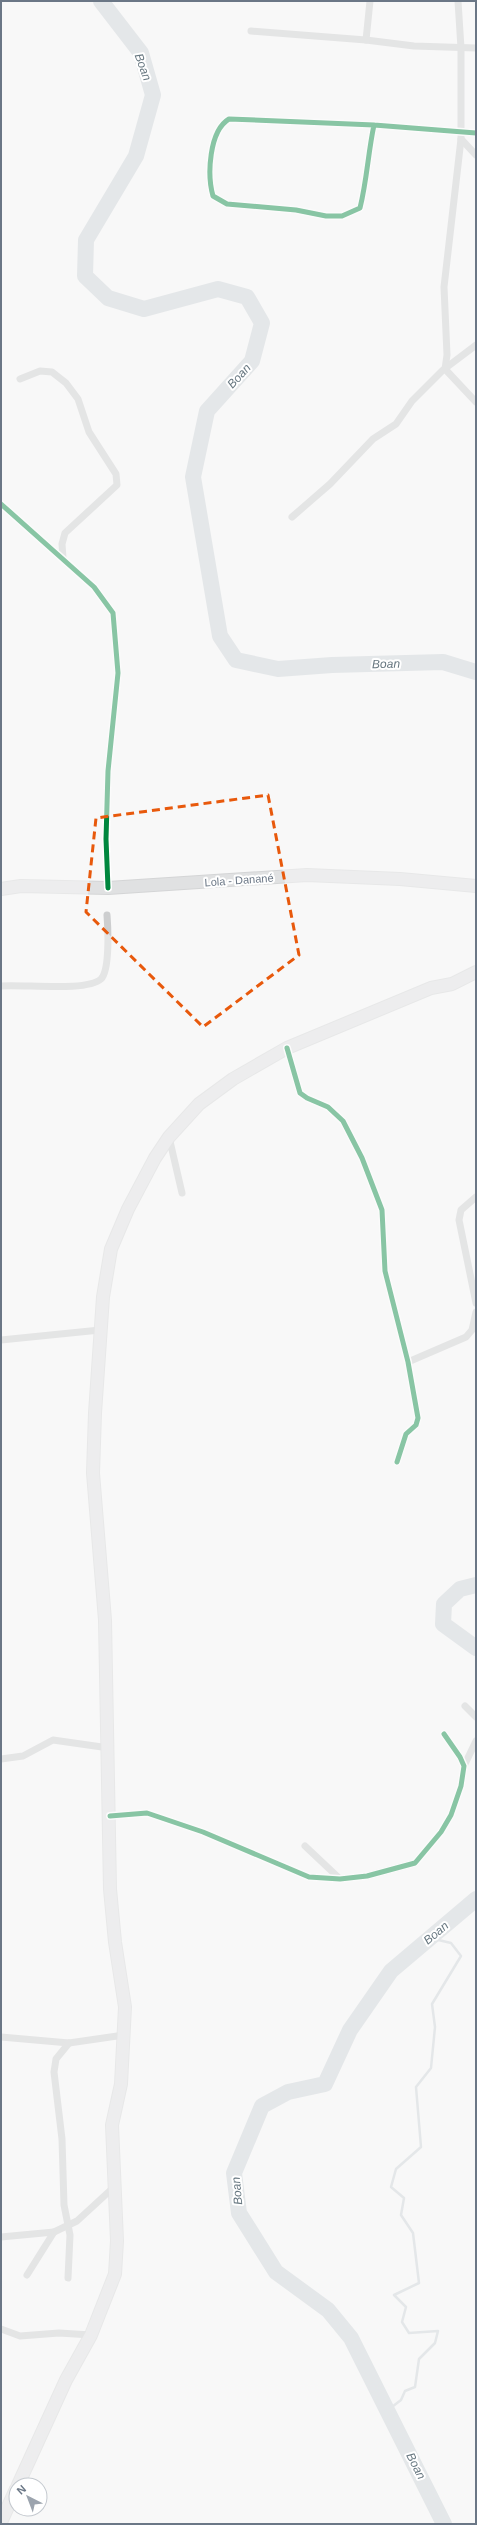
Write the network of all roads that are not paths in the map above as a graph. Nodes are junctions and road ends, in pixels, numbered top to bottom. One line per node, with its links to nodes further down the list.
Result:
1 (370, 1): 4 (street)
2 (458, 1): 5 (street)
3 (251, 31): 4 (street)
4 (366, 40): 5 (street)
5 (461, 48): 6 (street); 9 (street)
6 (476, 48)
7 (374, 125): 7 (street); 9 (street)
8 (476, 133): 9 (street)
9 (460, 136): 10 (street); 12 (street)
10 (476, 156)
11 (476, 345): 12 (street)
12 (446, 369): 14 (street); 16 (street)
13 (20, 379): 17 (street)
14 (476, 402)
15 (1, 504): 17 (street)
16 (292, 517)
17 (64, 558): 19 (street)
18 (476, 886): 19 (main road, Lola - Danané)
19 (108, 888): 20 (main road, Lola - Danané)
20 (1, 889)
21 (107, 915): 23 (street)
22 (476, 972): 24 (main road)
23 (1, 986)
24 (287, 1048): 25 (main road); 32 (street)
25 (169, 1137): 26 (street); 30 (main road)
26 (182, 1193)
27 (476, 1197): 28 (street)
28 (476, 1303)
29 (476, 1312): 32 (street)
30 (100, 1330): 31 (street); 38 (main road)
31 (1, 1340)
32 (408, 1362): 33 (street)
33 (398, 1462)
34 (465, 1706): 35 (street)
35 (476, 1717)
36 (444, 1734): 40 (street)
37 (476, 1741): 40 (street)
38 (109, 1748): 39 (street); 41 (main road)
39 (1, 1759)
40 (464, 1766): 43 (street)
41 (110, 1816): 43 (street); 44 (main road)
42 (306, 1846): 43 (street)
43 (340, 1879)
44 (124, 2035): 46 (street); 47 (main road)
45 (1, 2037): 46 (street)
46 (69, 2043): 48 (street)
47 (114, 2187): 48 (street); 54 (main road)
48 (68, 2226): 49 (street); 52 (street)
49 (54, 2232): 50 (street); 51 (street)
50 (1, 2237)
51 (27, 2275)
52 (68, 2278)
53 (1, 2329): 54 (street)
54 (91, 2335): 55 (main road)
55 (22, 2477)
56 (8, 2507): 57 (main road)
57 (1, 2522)

